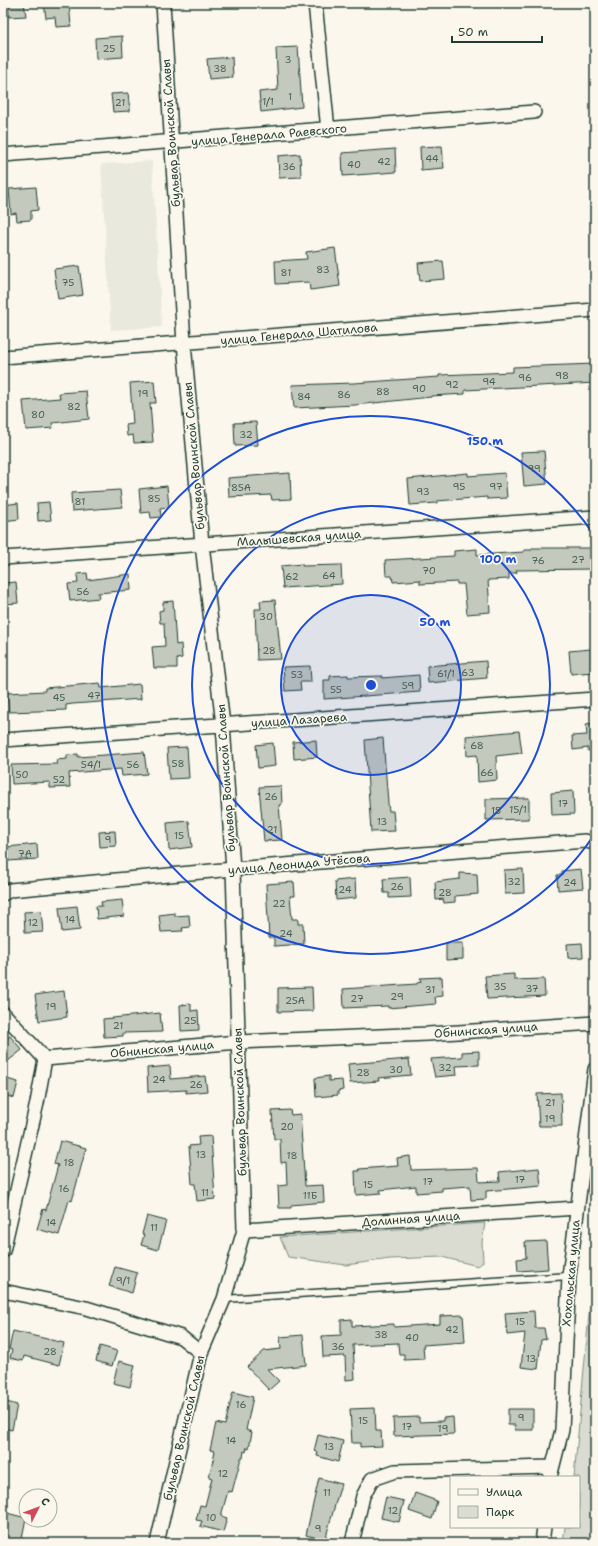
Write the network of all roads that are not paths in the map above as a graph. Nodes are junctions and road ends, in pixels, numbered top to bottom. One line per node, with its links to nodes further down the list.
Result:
1 (162, 3): 5 (street, бульвар Воинской Славы)
2 (315, 3): 4 (street)
3 (534, 112): 4 (street, улица Генерала Раевского)
4 (328, 130): 5 (street, улица Генерала Раевского)
5 (173, 143): 6 (street, улица Генерала Раевского); 8 (street, бульвар Воинской Славы)
6 (3, 155)
7 (595, 310): 8 (street, улица Генерала Шатилова)
8 (184, 343): 9 (street, улица Генерала Шатилова); 11 (street, бульвар Воинской Славы)
9 (3, 358)
10 (595, 517): 11 (street, Малышевская улица)
11 (202, 544): 12 (street, Малышевская улица); 14 (street, бульвар Воинской Славы)
12 (3, 558)
13 (595, 699): 14 (street, улица Лазарева)
14 (223, 725): 15 (street, улица Лазарева); 17 (street, бульвар Воинской Славы)
15 (3, 740)
16 (595, 843): 17 (street, улица Леонида Утёсова)
17 (233, 869): 18 (street, улица Леонида Утёсова); 21 (street, бульвар Воинской Славы)
18 (3, 894)
19 (3, 1013): 22 (street)
20 (595, 1023): 21 (street, Обнинская улица)
21 (238, 1042): 22 (street, Обнинская улица); 25 (street, бульвар Воинской Славы)
22 (45, 1059): 26 (street)
23 (595, 1069): 24 (street, Хохольская улица)
24 (577, 1208): 25 (street, Долинная улица); 27 (street, Хохольская улица)
25 (244, 1230): 29 (street, бульвар Воинской Славы)
26 (3, 1250)
27 (569, 1276): 29 (lane); 31 (street, Хохольская улица)
28 (3, 1291): 30 (street)
29 (224, 1299): 30 (street, бульвар Воинской Славы)
30 (201, 1353): 33 (street, бульвар Воинской Славы)
31 (550, 1472): 34 (street)
32 (544, 1528): 35 (street)
33 (157, 1543)
34 (352, 1543)
35 (542, 1543)

